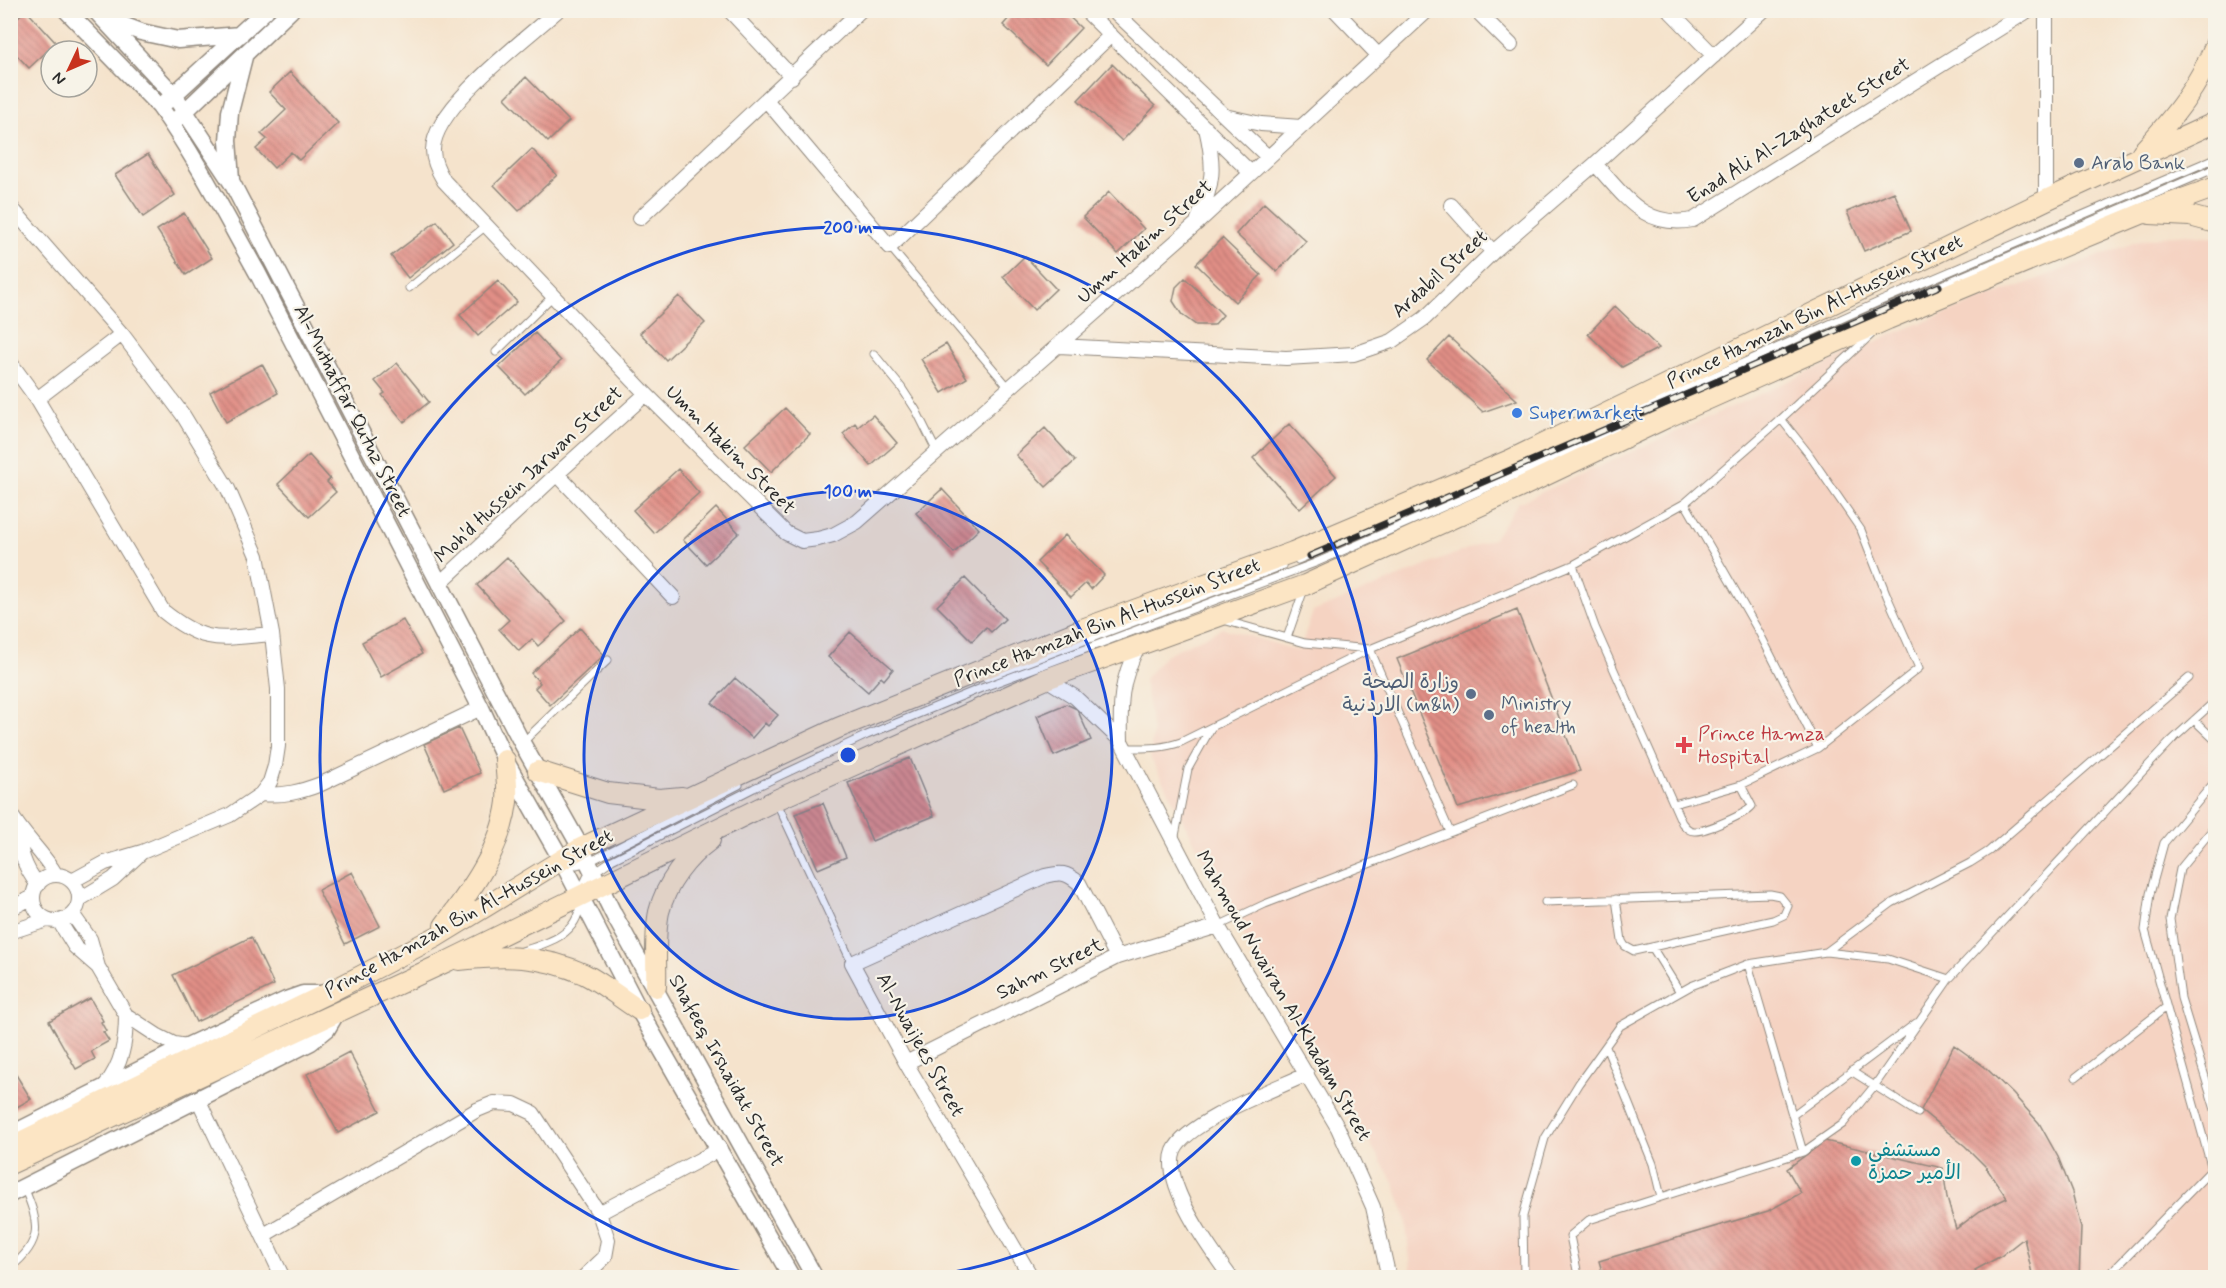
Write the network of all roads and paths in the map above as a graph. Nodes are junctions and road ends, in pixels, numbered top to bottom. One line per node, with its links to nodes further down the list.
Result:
1 (66, 10): 27 (street, Al-Muthaffar Qutuz Street)
2 (266, 10): 17 (street)
3 (291, 10): 21 (street)
4 (558, 10): 49 (street, Umm Hakim Street)
5 (729, 10): 24 (street)
6 (861, 10): 24 (street)
7 (1085, 10): 18 (street)
8 (1113, 10): 29 (street)
9 (1335, 10): 22 (street)
10 (1428, 10): 22 (street, Umm Hakim Street)
11 (1476, 10): 20 (street)
12 (1669, 10): 23 (street)
13 (1764, 10): 23 (street, Ardabil Street)
14 (2029, 10): 37 (street, Enad Ali Al-Zaghateet Street)
15 (2046, 10): 42 (street)
16 (98, 13): 17 (street); 25 (street, Al-Muthaffar Qutuz Street)
17 (240, 34): 25 (street)
18 (1111, 35): 33 (street); 50 (street)
19 (2216, 44): 35 (main road)
20 (1511, 45)
21 (245, 54): 28 (street); 40 (street)
22 (1379, 56): 32 (street, Umm Hakim Street)
23 (1714, 56): 37 (street, Ardabil Street)
24 (792, 77): 26 (street)
25 (174, 95): 27 (street); 28 (street, Al-Muthaffar Qutuz Street)
26 (767, 101): 46 (street); 50 (street)
27 (160, 107): 31 (street, Al-Muthaffar Qutuz Street)
28 (186, 111): 31 (street); 40 (street, Al-Muthaffar Qutuz Street)
29 (1227, 117): 32 (street); 34 (street)
30 (2216, 122): 35 (main road, Prince Hamzah Bin Al-Hussein Street)
31 (171, 123): 84 (street, Al-Muthaffar Qutuz Street)
32 (1301, 127): 34 (street, Umm Hakim Street)
33 (1206, 128): 39 (street); 48 (street)
34 (1268, 157): 39 (street, Umm Hakim Street)
35 (2138, 157): 42 (main road, Prince Hamzah Bin Al-Hussein Street)
36 (2216, 158): 66 (lane)
37 (1594, 164): 51 (street, Ardabil Street)
38 (2216, 168): 63 (lane)
39 (1251, 173): 48 (street, Umm Hakim Street)
40 (232, 183): 72 (street, Al-Muthaffar Qutuz Street)
41 (2216, 187): 45 (main road, Prince Hamzah Bin Al-Hussein Street)
42 (2046, 200): 99 (main road, Prince Hamzah Bin Al-Hussein Street)
43 (1451, 204): 51 (street)
44 (10, 206): 55 (street)
45 (2141, 214): 47 (main road); 54 (main road, Prince Hamzah Bin Al-Hussein Street)
46 (640, 218)
47 (2216, 223)
48 (1196, 224): 56 (street, Umm Hakim Street)
49 (486, 226): 52 (lane); 53 (street, Umm Hakim Street)
50 (891, 247): 60 (lane)
51 (1493, 252): 56 (street, Ardabil Street)
52 (409, 288)
53 (553, 296): 57 (lane); 61 (street, Umm Hakim Street)
54 (1888, 319): 64 (lane); 73 (main road, Prince Hamzah Bin Al-Hussein Street)
55 (122, 334): 62 (street); 76 (street)
56 (1059, 346): 60 (street, Umm Hakim Street)
57 (496, 352)
58 (874, 354): 67 (lane)
59 (10, 362): 62 (street)
60 (1010, 388): 67 (street, Umm Hakim Street)
61 (646, 394): 67 (street, Umm Hakim Street); 69 (street, Moh'd Hussein Jarwan Street)
62 (37, 399): 76 (street)
63 (1686, 399)
64 (1781, 419): 70 (lane); 90 (lane)
65 (1621, 429): 110 (lane)
66 (1586, 434)
67 (937, 452)
68 (1544, 453): 92 (lane)
69 (557, 474): 72 (street, Moh'd Hussein Jarwan Street); 74 (street)
70 (1685, 503): 71 (lane); 90 (lane)
71 (1573, 565): 79 (lane); 101 (lane)
72 (439, 584): 88 (street, Al-Muthaffar Qutuz Street)
73 (1305, 585): 75 (main road, Prince Hamzah Bin Al-Hussein Street); 77 (lane)
74 (673, 597)
75 (1214, 617): 77 (lane); 78 (main road, Prince Hamzah Bin Al-Hussein Street)
76 (272, 634): 98 (street)
77 (1287, 638): 79 (lane)
78 (1138, 646): 82 (main road, Prince Hamzah Bin Al-Hussein Street); 89 (street, Mahmoud Nwairan Al-Khadam Street)
79 (1370, 649): 86 (lane); 106 (lane)
80 (608, 660): 88 (lane)
81 (2189, 678): 125 (lane)
82 (1046, 679): 89 (street, Mahmoud Nwairan Al-Khadam Street); 100 (main road, Prince Hamzah Bin Al-Hussein Street)
83 (2216, 700): 85 (lane)
84 (481, 708): 91 (street, Al-Muthaffar Qutuz Street); 98 (street)
85 (2194, 720): 87 (lane); 132 (lane)
86 (1210, 728): 89 (lane); 107 (lane)
87 (2216, 741)
88 (522, 743): 93 (street, Al-Muthaffar Qutuz Street)
89 (1123, 745): 107 (street, Mahmoud Nwairan Al-Khadam Street)
90 (1818, 748): 97 (lane)
91 (505, 760): 109 (street, Al-Muthaffar Qutuz Street); 123 (main road)
92 (772, 768)
93 (538, 771): 99 (main road); 110 (street, Al-Muthaffar Qutuz Street)
94 (2216, 780): 136 (lane)
95 (743, 782): 110 (lane)
96 (1573, 785): 106 (lane)
97 (1741, 785): 101 (lane); 101 (lane)
98 (261, 794): 108 (street)
99 (691, 797): 110 (main road, Prince Hamzah Bin Al-Hussein Street)
100 (776, 800): 103 (main road, Prince Hamzah Bin Al-Hussein Street); 129 (lane)
101 (1674, 804)
102 (10, 813): 105 (street)
103 (738, 819): 110 (main road, Prince Hamzah Bin Al-Hussein Street); 133 (main road)
104 (2216, 825): 151 (lane)
105 (20, 829): 111 (street); 113 (street)
106 (1450, 832): 121 (lane)
107 (1174, 843): 121 (street, Mahmoud Nwairan Al-Khadam Street)
108 (142, 852): 112 (street); 115 (street)
109 (561, 859): 110 (main road, Prince Hamzah Bin Al-Hussein Street); 114 (street, Al-Muthaffar Qutuz Street); 123 (main road, Prince Hamzah Bin Al-Hussein Street)
110 (591, 866): 114 (main road, Prince Hamzah Bin Al-Hussein Street); 133 (street, Shafeeq Irshaidat Street)
111 (56, 875): 112 (street); 113 (street)
112 (72, 880): 115 (street)
113 (35, 891): 118 (street); 120 (street)
114 (580, 896): 126 (lane); 128 (main road, Prince Hamzah Bin Al-Hussein Street); 137 (street)
115 (80, 899): 119 (street)
116 (1616, 899): 117 (lane); 124 (lane); 124 (lane)
117 (1545, 902)
118 (10, 909)
119 (73, 915): 120 (street); 131 (street)
120 (53, 921): 122 (street); 131 (street)
121 (1218, 926): 127 (street, Sahm Street); 145 (street, Mahmoud Nwairan Al-Khadam Street)
122 (10, 932)
123 (436, 937): 135 (main road, Prince Hamzah Bin Al-Hussein Street)
124 (1652, 947): 134 (lane)
125 (1826, 952): 130 (lane); 132 (lane)
126 (502, 956): 128 (main road); 137 (main road)
127 (1117, 957): 129 (street, Al-Nwaijees Street); 143 (street, Sahm Street)
128 (448, 961): 138 (main road, Prince Hamzah Bin Al-Hussein Street)
129 (852, 963): 143 (street, Al-Nwaijees Street)
130 (1748, 964): 134 (lane); 152 (lane)
131 (98, 967): 139 (street)
132 (1949, 979): 140 (lane)
133 (656, 987): 169 (street, Shafeeq Irshaidat Street)
134 (1680, 992): 142 (lane)
135 (326, 994): 141 (street); 154 (main road, Prince Hamzah Bin Al-Hussein Street)
136 (2165, 1008): 146 (lane); 158 (lane)
137 (639, 1010): 155 (street)
138 (337, 1012): 149 (street); 157 (main road, Prince Hamzah Bin Al-Hussein Street)
139 (126, 1016): 141 (street); 148 (street)
140 (1920, 1020): 144 (lane); 147 (lane)
141 (187, 1046): 148 (street)
142 (1606, 1047): 160 (lane); 173 (lane)
143 (906, 1063): 170 (street, Al-Nwaijees Street)
144 (1851, 1071): 147 (lane); 152 (lane)
145 (1307, 1074): 171 (street); 172 (street, Mahmoud Nwairan Al-Khadam Street)
146 (2076, 1077)
147 (1875, 1085): 150 (lane); 156 (lane)
148 (104, 1088): 153 (street)
149 (198, 1099): 159 (street); 163 (street)
150 (1918, 1113)
151 (2216, 1113)
152 (1793, 1115): 156 (lane)
153 (10, 1135)
154 (10, 1147)
155 (720, 1149): 162 (street); 168 (street)
156 (1803, 1152): 160 (lane)
157 (10, 1164)
158 (2212, 1169): 161 (lane); 174 (lane)
159 (17, 1190): 164 (lane)
160 (1661, 1197): 165 (lane)
161 (2216, 1202)
162 (598, 1213): 163 (street); 167 (street)
163 (264, 1235): 166 (street)
164 (10, 1268)
165 (1578, 1275)
166 (283, 1278)
167 (583, 1278)
168 (792, 1278)
169 (815, 1278)
170 (1032, 1278)
171 (1231, 1278)
172 (1389, 1278)
173 (1524, 1278)
174 (2109, 1278)

